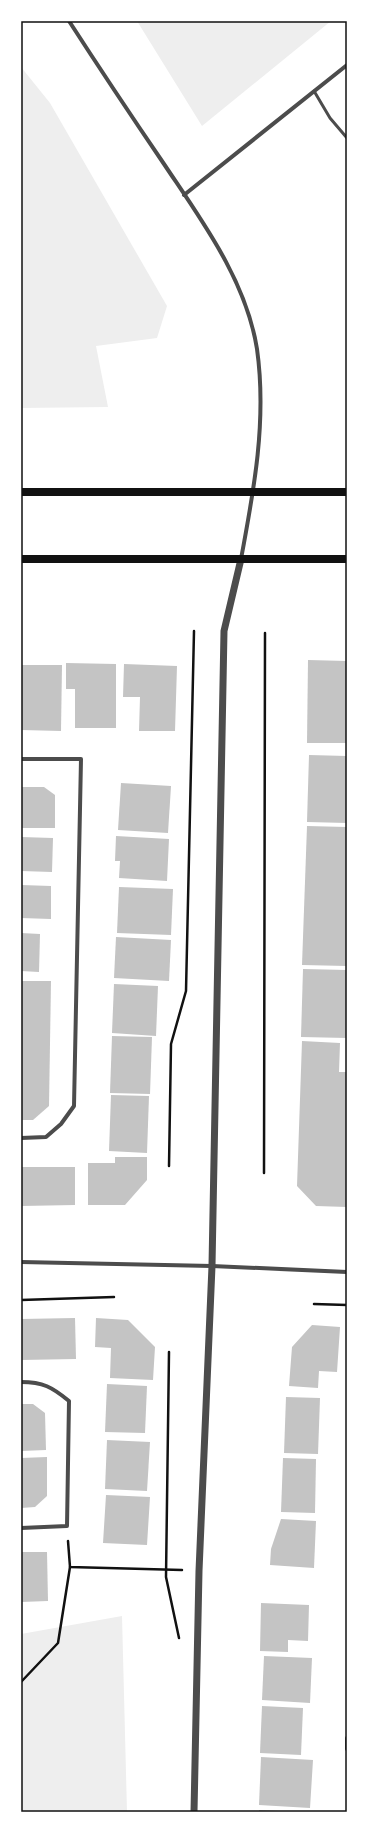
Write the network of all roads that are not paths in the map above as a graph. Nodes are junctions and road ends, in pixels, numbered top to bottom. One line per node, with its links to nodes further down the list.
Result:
1 (68, 21): 5 (street)
2 (347, 66): 3 (street)
3 (314, 92): 4 (lane); 5 (street)
4 (347, 138)
5 (184, 195): 7 (street)
6 (21, 492): 7 (main road)
7 (254, 492): 8 (main road); 11 (street)
8 (347, 492)
9 (347, 558): 11 (main road)
10 (21, 559): 11 (main road)
11 (241, 559): 15 (street)
12 (21, 759): 13 (street)
13 (21, 1138)
14 (21, 1262): 15 (street)
15 (212, 1266): 16 (street); 21 (street)
16 (347, 1272)
17 (21, 1382): 18 (street)
18 (21, 1528)
19 (347, 1738): 20 (street)
20 (347, 1749)
21 (194, 1812)

